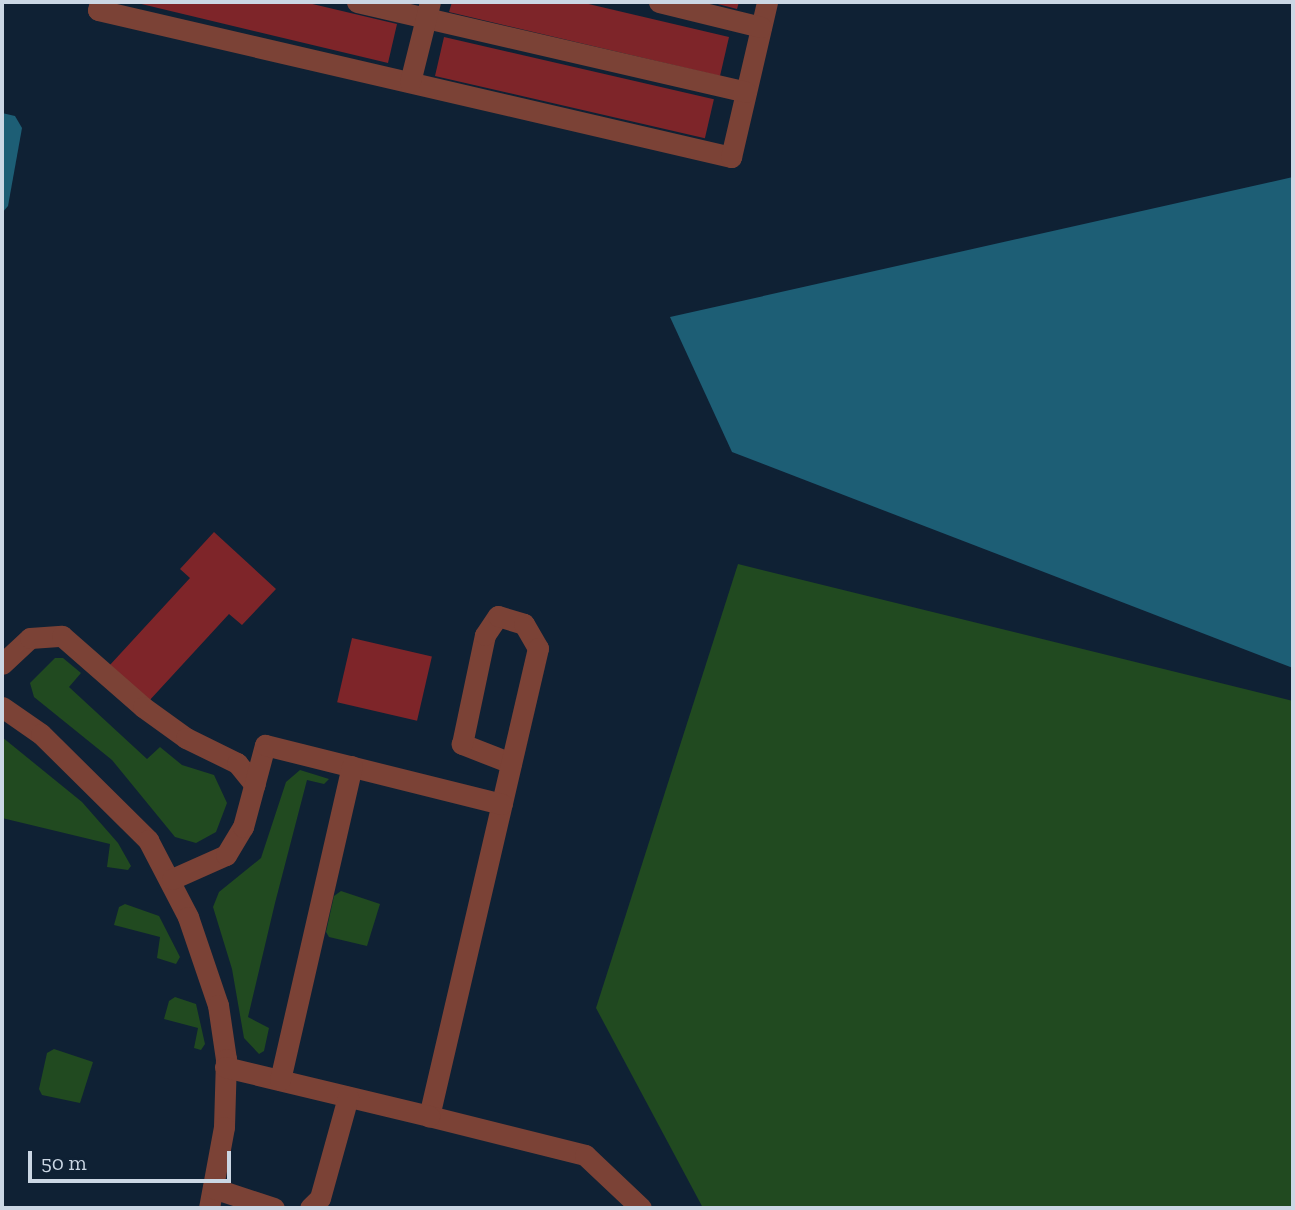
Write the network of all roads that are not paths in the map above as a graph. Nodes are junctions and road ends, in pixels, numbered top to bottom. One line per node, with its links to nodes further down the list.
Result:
1 (100, 2): 7 (lane)
2 (358, 2): 5 (lane)
3 (659, 2): 6 (lane)
4 (767, 2): 6 (lane)
5 (428, 10): 7 (lane); 8 (lane)
6 (761, 27): 8 (lane)
7 (410, 82): 8 (lane)
8 (746, 92)
9 (2, 664): 13 (lane)
10 (2, 707): 15 (lane)
11 (511, 763): 11 (lane); 14 (lane)
12 (352, 766): 13 (lane); 14 (lane); 17 (lane)
13 (255, 785): 15 (lane)
14 (502, 804): 19 (lane)
15 (172, 879): 16 (lane)
16 (225, 1067): 17 (lane); 20 (lane)
17 (280, 1080): 18 (lane)
18 (348, 1097): 19 (lane); 22 (lane)
19 (429, 1116): 23 (lane)
20 (211, 1198): 21 (lane)
21 (274, 1208)
22 (310, 1208)
23 (641, 1208)

